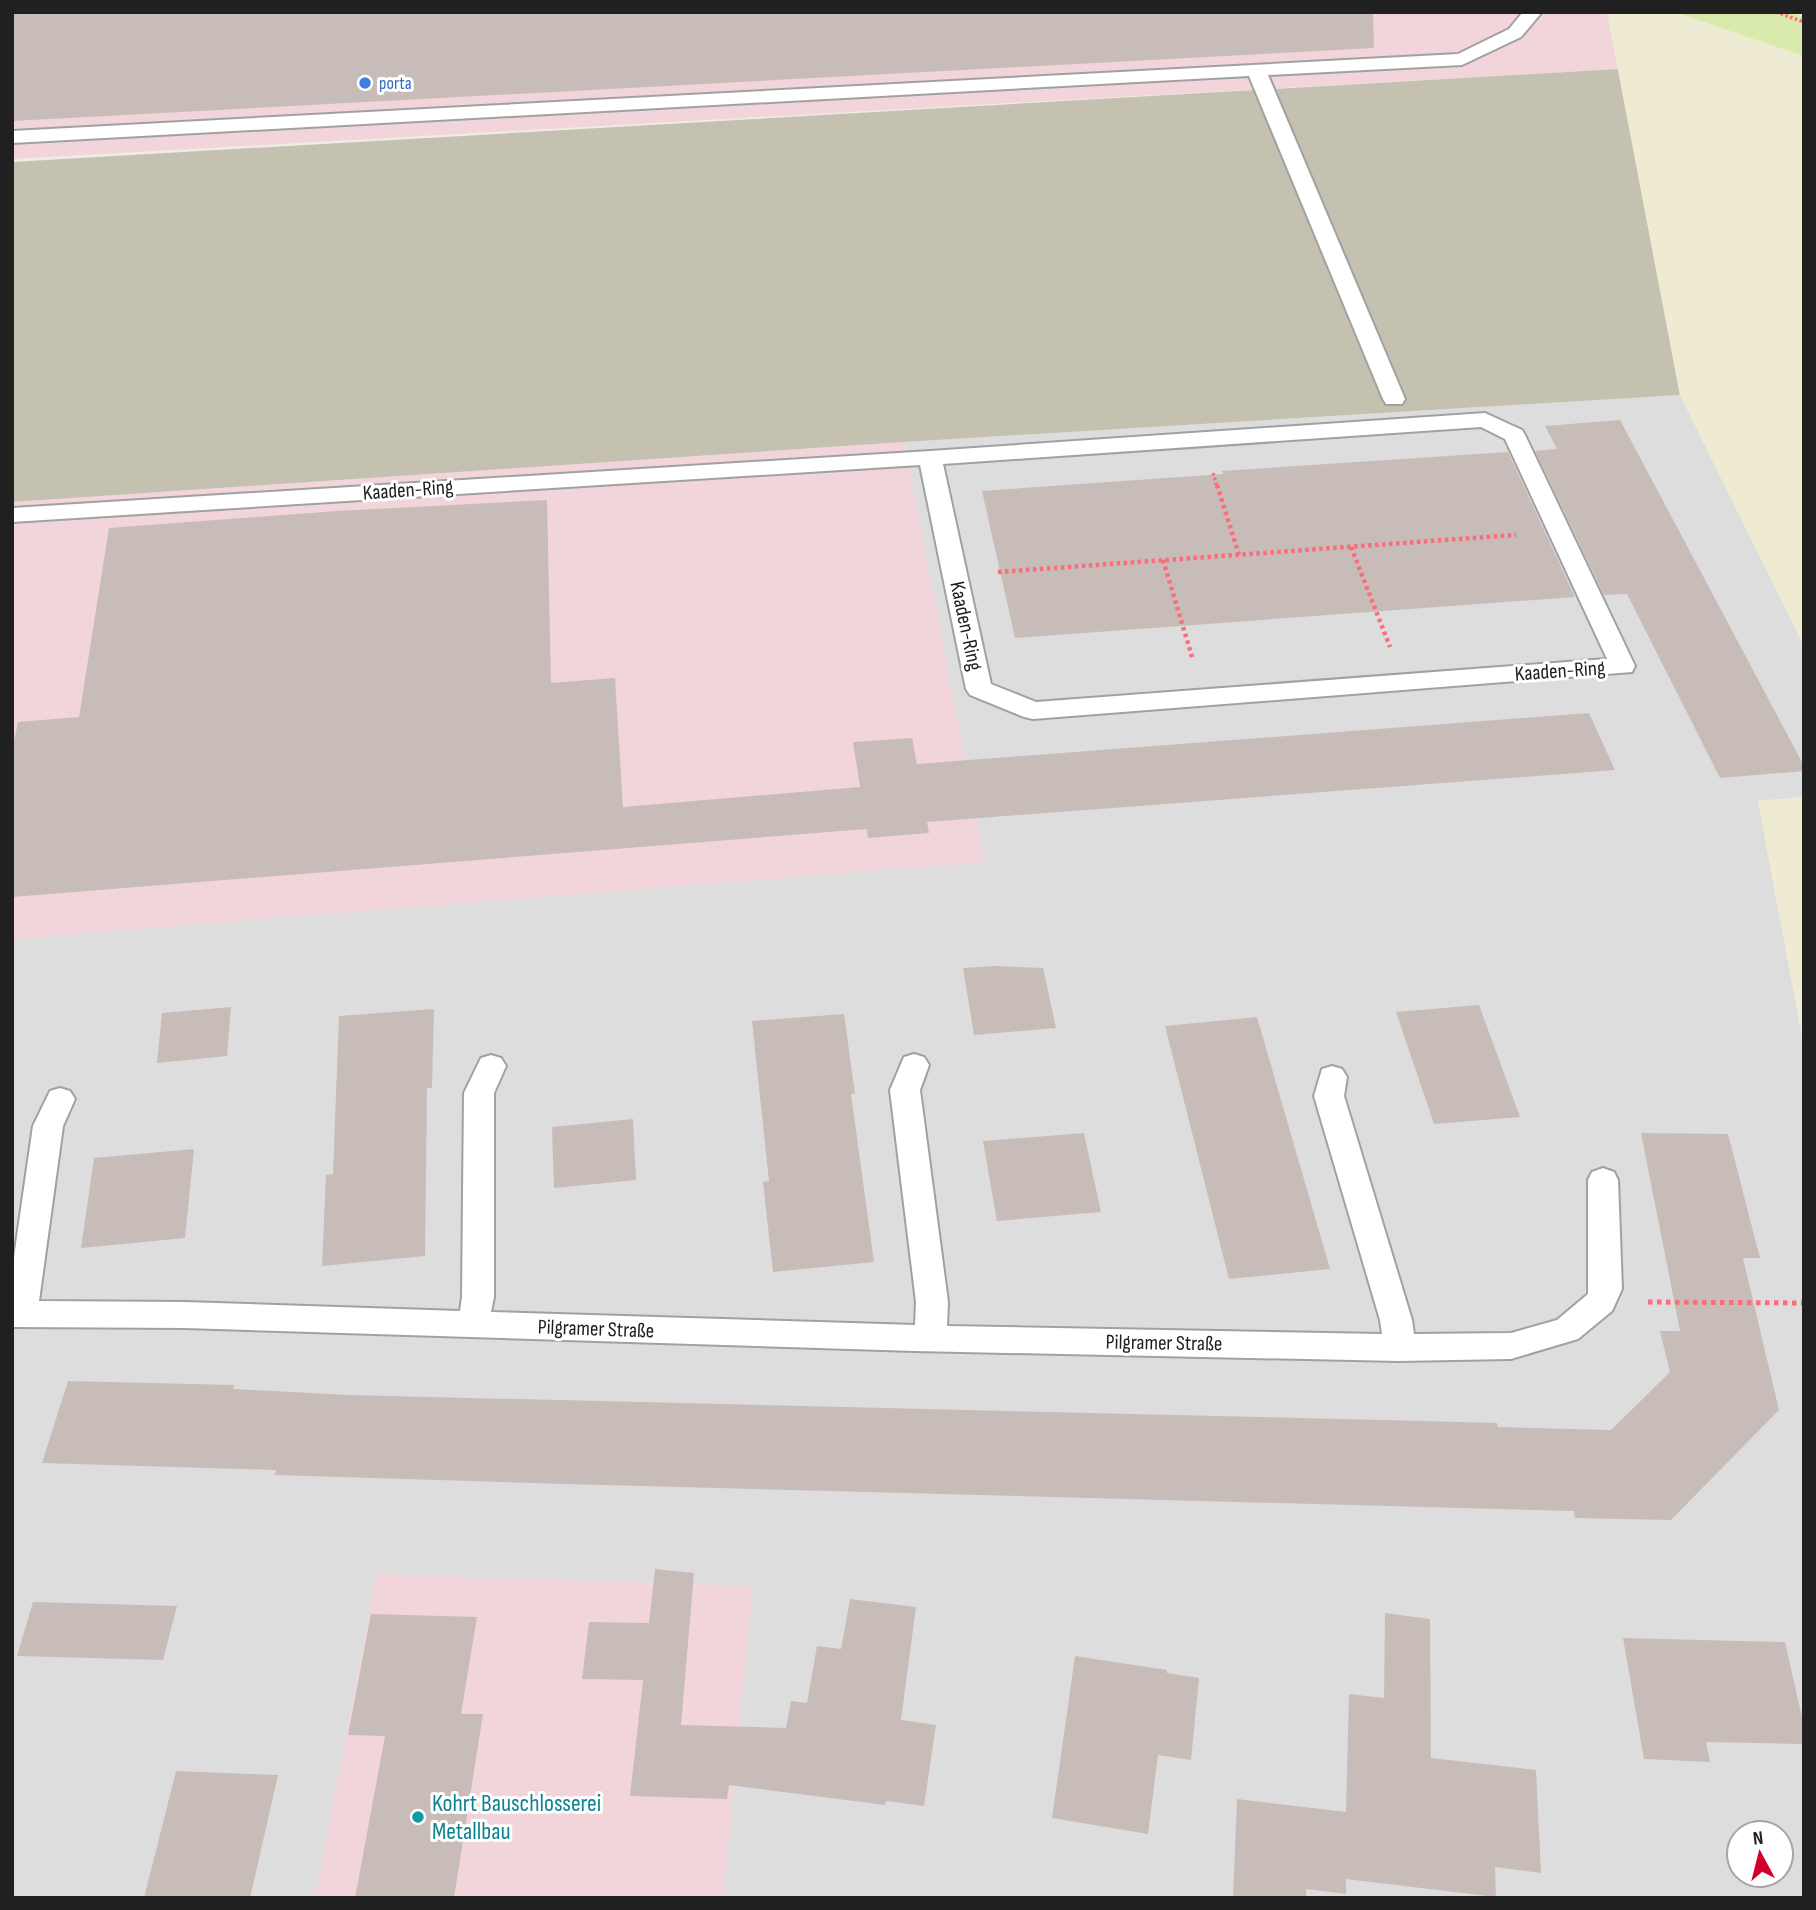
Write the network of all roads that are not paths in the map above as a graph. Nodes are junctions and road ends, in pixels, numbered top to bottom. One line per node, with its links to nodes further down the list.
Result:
1 (1532, 12): 2 (lane)
2 (1256, 70): 3 (lane); 4 (lane)
3 (12, 136)
4 (1394, 399)
5 (930, 458): 5 (lane, Kaaden-Ring); 6 (lane, Kaaden-Ring)
6 (12, 515)
7 (914, 1065): 14 (lane)
8 (491, 1066): 13 (lane)
9 (1332, 1077): 15 (lane)
10 (60, 1100): 12 (lane, Pilgramer Straße)
11 (1603, 1181): 15 (lane, Pilgramer Straße)
12 (17, 1314): 13 (lane, Pilgramer Straße)
13 (473, 1325): 14 (lane, Pilgramer Straße)
14 (930, 1338): 15 (lane, Pilgramer Straße)
15 (1399, 1348)

